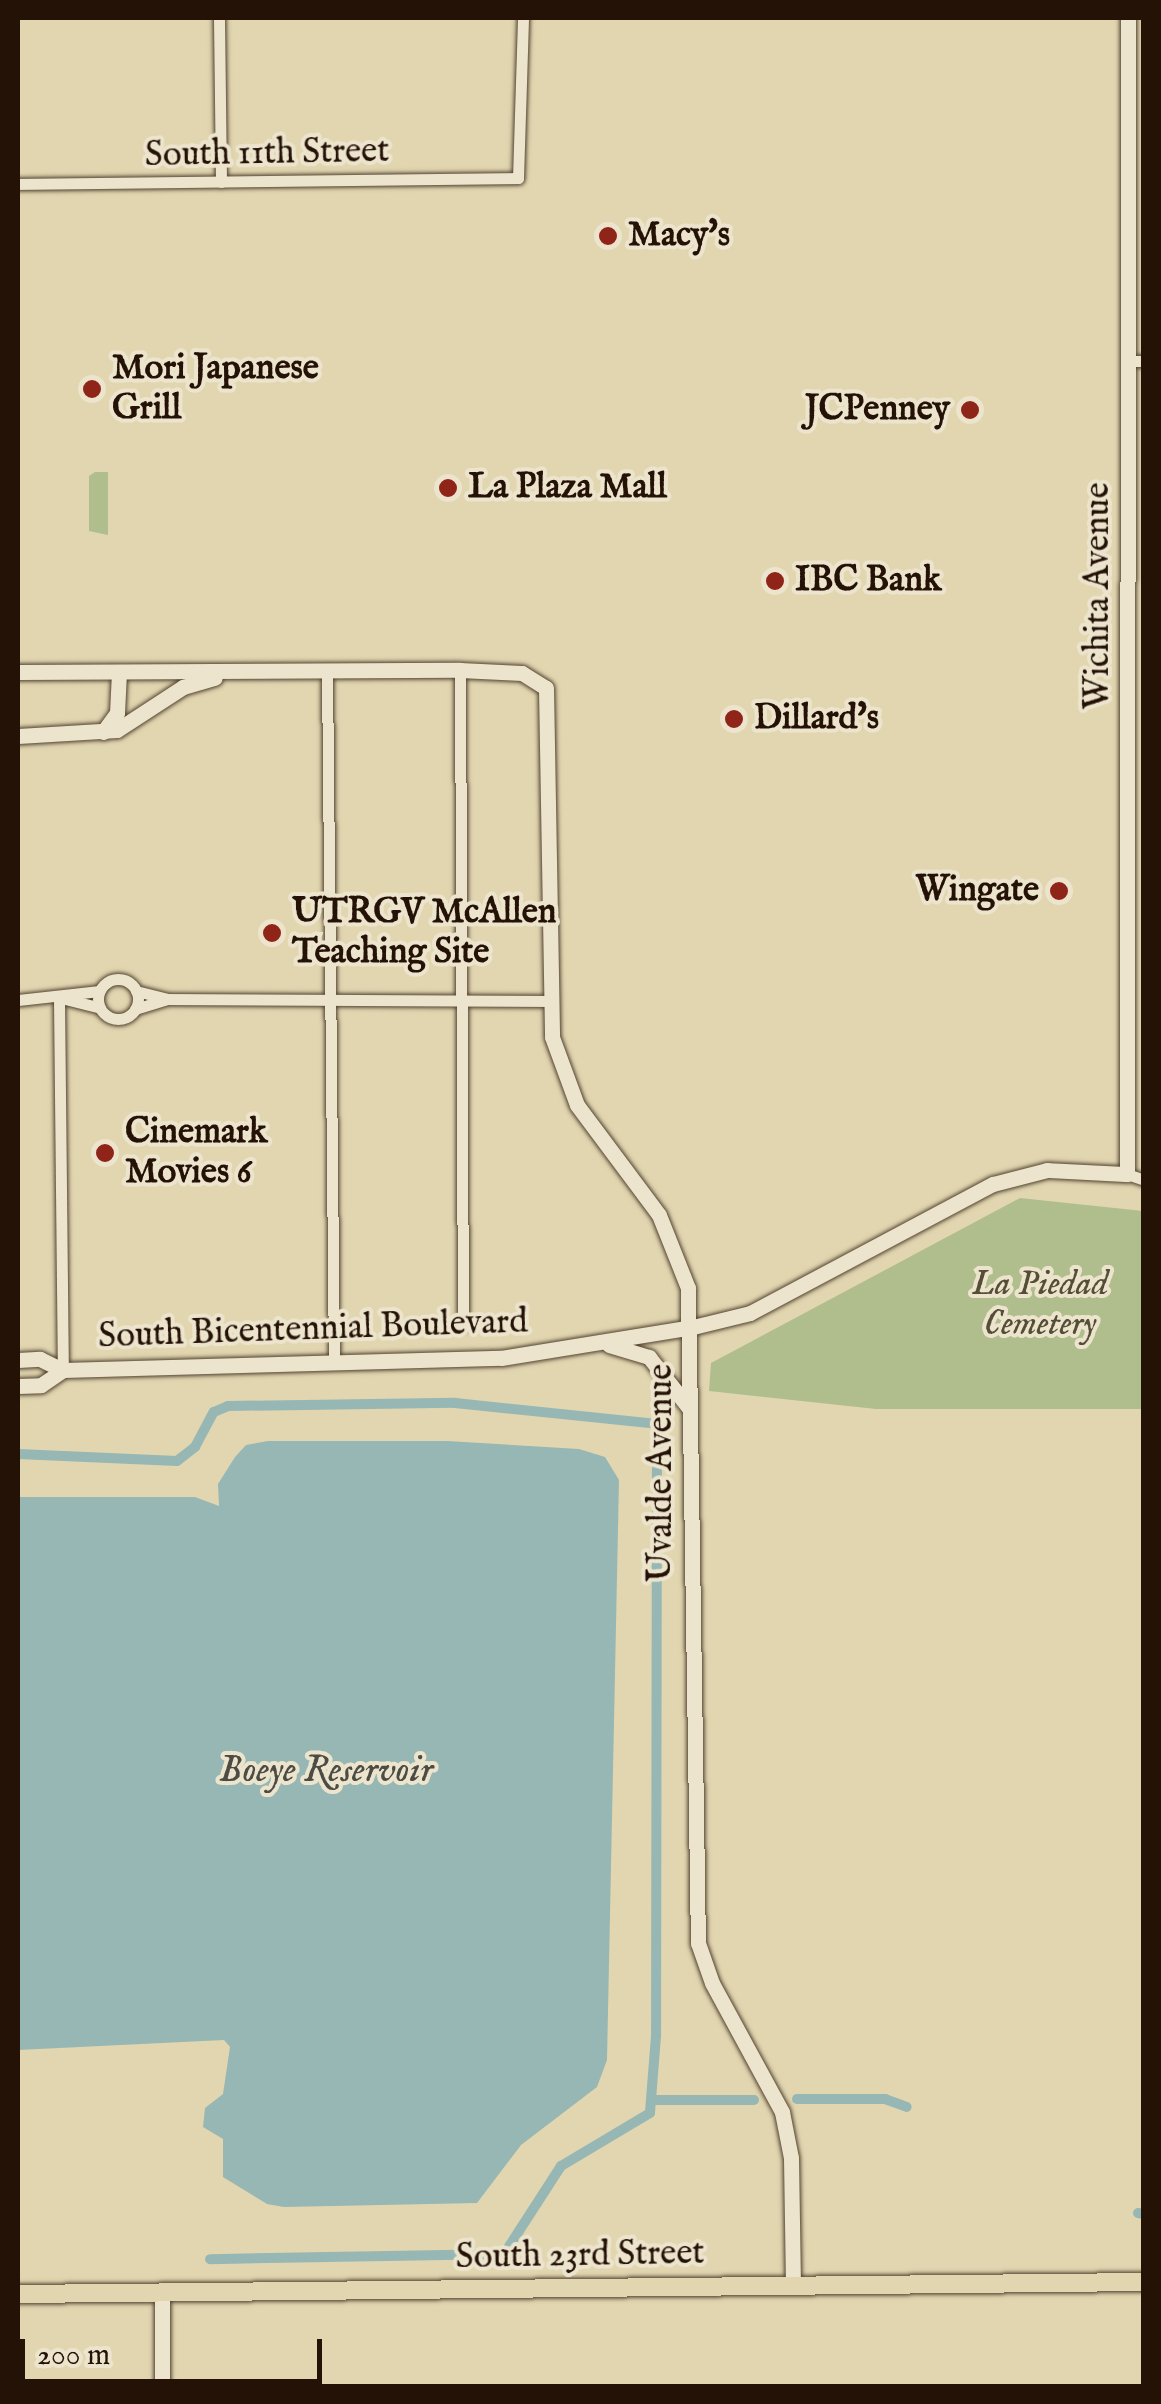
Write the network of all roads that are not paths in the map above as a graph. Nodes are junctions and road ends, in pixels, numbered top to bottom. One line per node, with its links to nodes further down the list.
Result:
1 (219, 18): 4 (street)
2 (524, 18): 4 (street, South 11th Street)
3 (1128, 18): 6 (street, Wichita Avenue)
4 (220, 182): 5 (street, South 11th Street)
5 (18, 184)
6 (1136, 361): 12 (street, Wichita Avenue)
7 (460, 670): 11 (street); 21 (street); 22 (street, Uvalde Avenue)
8 (18, 672): 9 (street)
9 (119, 672): 10 (street); 13 (street)
10 (248, 672): 11 (street); 13 (street)
11 (328, 672): 17 (street)
12 (1136, 675): 25 (street, Wichita Avenue)
13 (101, 734): 14 (street)
14 (18, 736)
15 (100, 991): 16 (street); 18 (street); 23 (street)
16 (136, 991): 19 (street); 24 (street)
17 (334, 997): 19 (street); 21 (street); 30 (street)
18 (62, 999): 20 (street); 23 (street); 31 (street)
19 (167, 999): 24 (street)
20 (18, 1000)
21 (463, 1000): 22 (street); 26 (street)
22 (549, 1001): 27 (street, Uvalde Avenue)
23 (100, 1008): 24 (street)
24 (135, 1009)
25 (1136, 1177): 27 (street, South Bicentennial Boulevard)
26 (463, 1324)
27 (693, 1328): 28 (street, South Bicentennial Boulevard); 33 (street, Uvalde Avenue)
28 (595, 1343): 30 (street, South Bicentennial Boulevard); 33 (street)
29 (18, 1360): 31 (street, South Bicentennial Boulevard)
30 (334, 1360): 31 (street, South Bicentennial Boulevard)
31 (63, 1370): 32 (street, South Bicentennial Boulevard)
32 (18, 1386)
33 (691, 1414): 35 (street, Uvalde Avenue)
34 (1144, 2282): 35 (main road, South 23rd Street)
35 (793, 2286): 36 (main road, South 23rd Street)
36 (162, 2293): 37 (main road, South 23rd Street); 38 (street)
37 (18, 2294)
38 (162, 2386)

